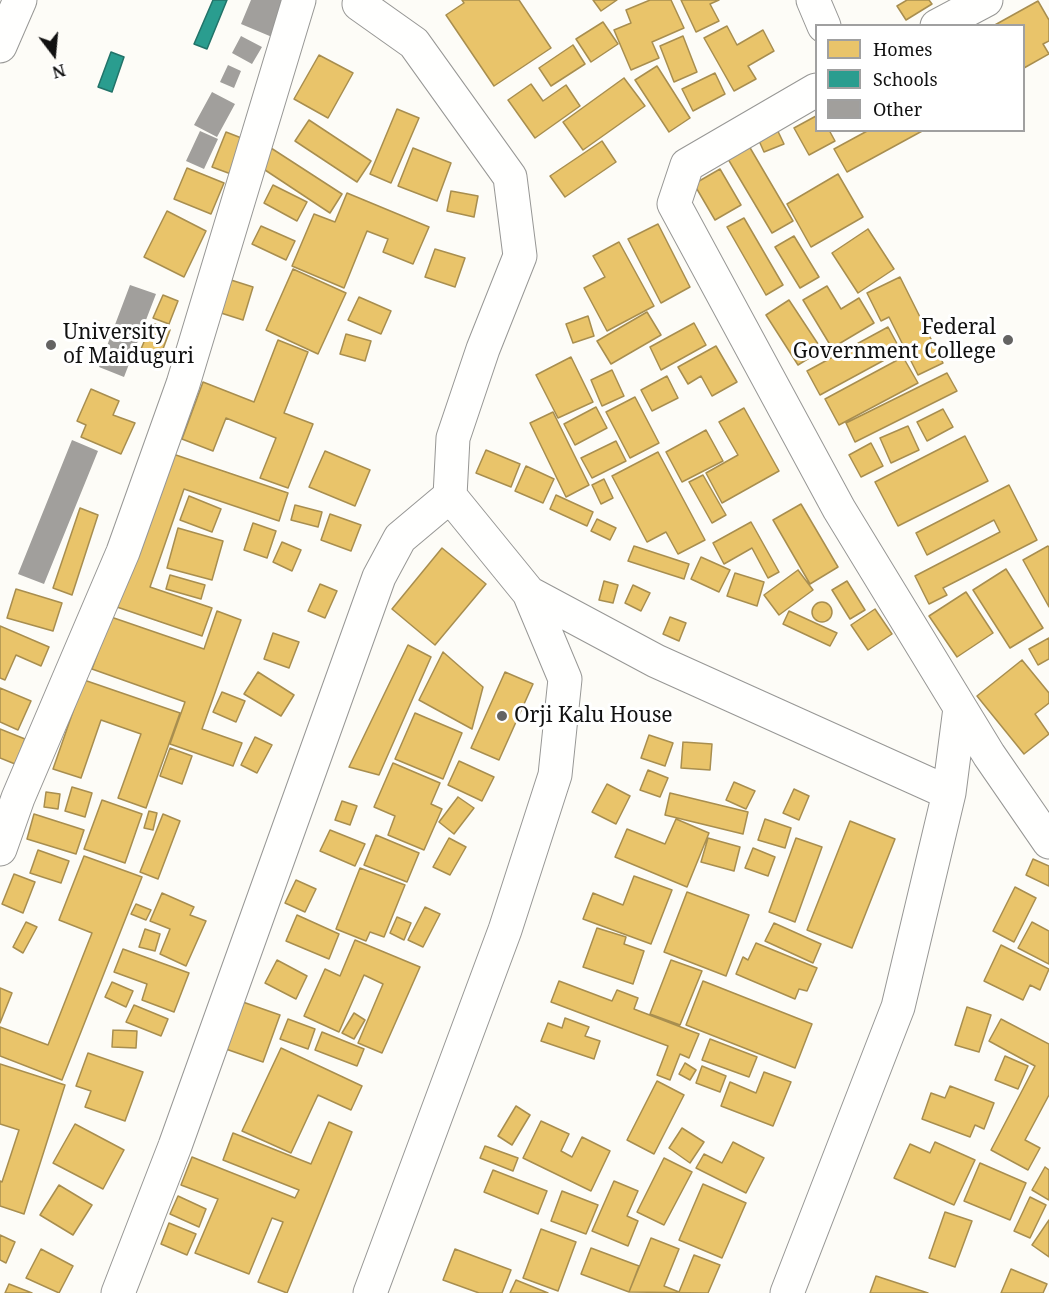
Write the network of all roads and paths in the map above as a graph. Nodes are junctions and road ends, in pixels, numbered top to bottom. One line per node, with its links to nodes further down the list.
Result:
1 (21, 0): 8 (street)
2 (299, 0): 15 (street)
3 (813, 0): 6 (street)
4 (986, 0): 7 (street)
5 (355, 1): 10 (street)
6 (823, 24)
7 (941, 24)
8 (0, 46)
9 (815, 91): 12 (street)
10 (450, 496): 11 (street); 16 (street)
11 (529, 593): 13 (street); 17 (street)
12 (960, 708): 13 (street); 14 (street)
13 (949, 793): 18 (street)
14 (1049, 842)
15 (0, 849)
16 (118, 1293)
17 (370, 1293)
18 (787, 1293)

